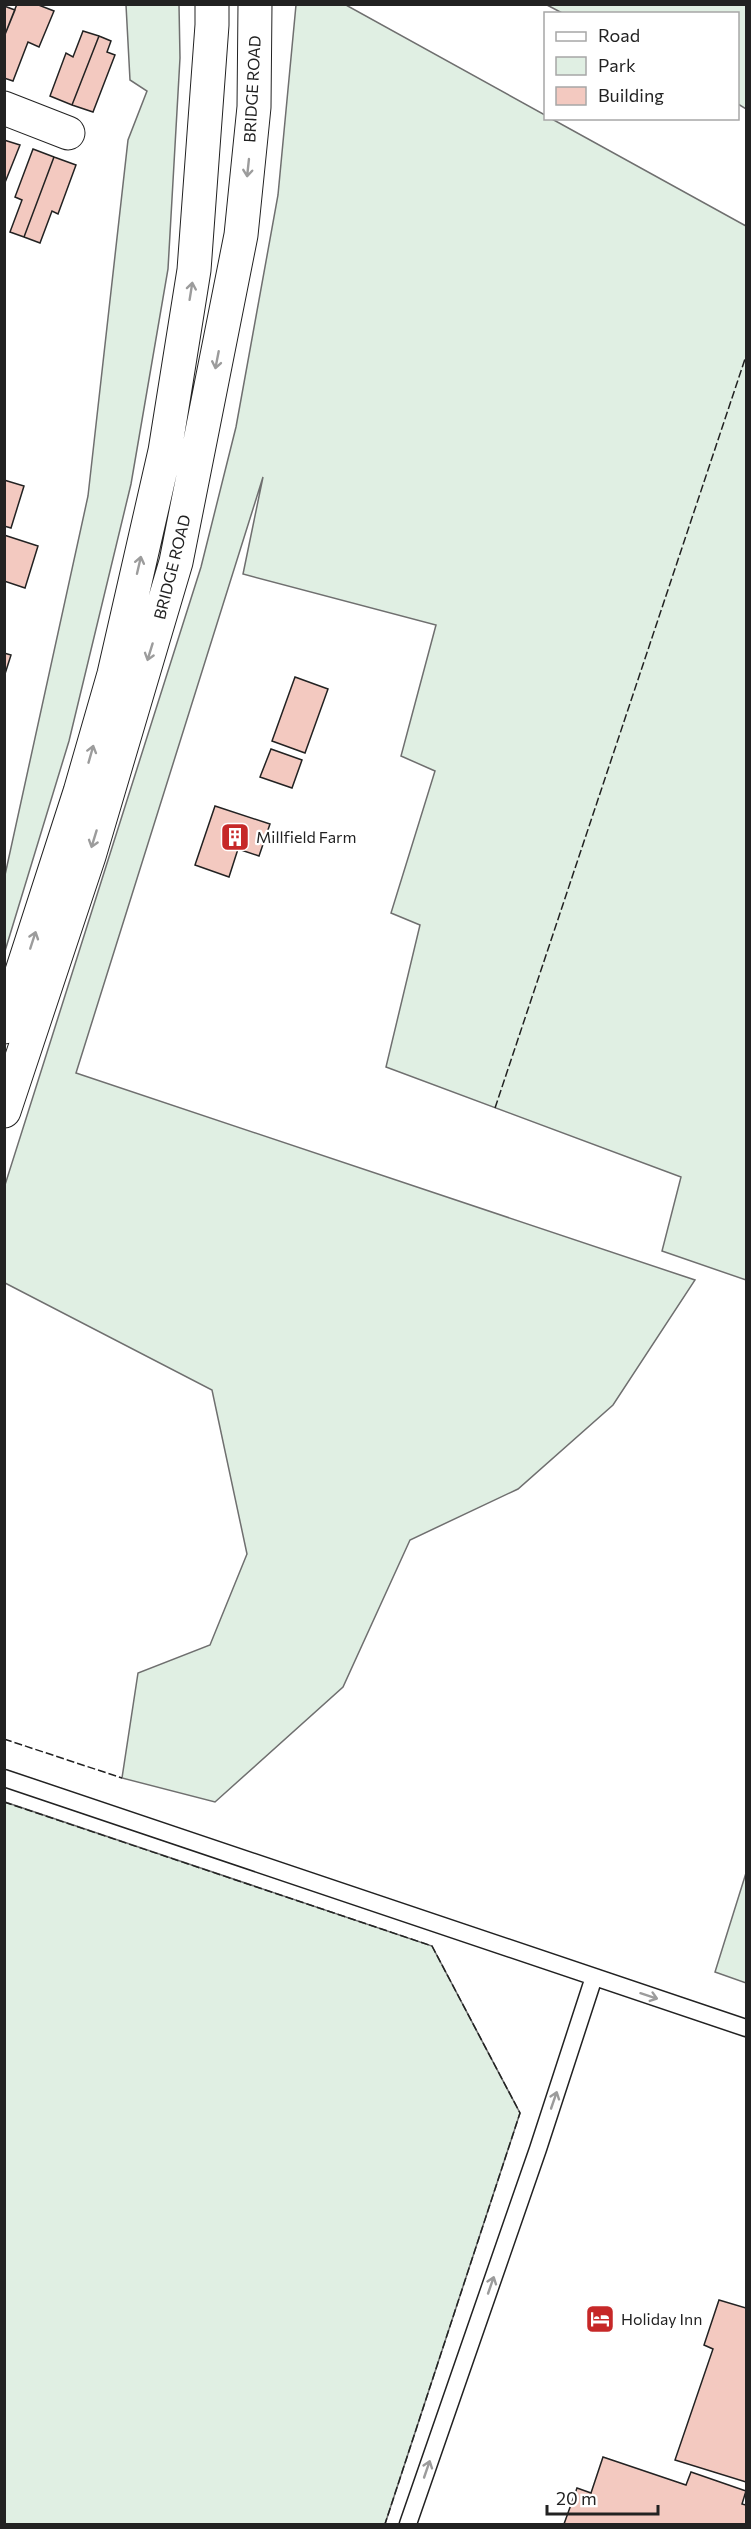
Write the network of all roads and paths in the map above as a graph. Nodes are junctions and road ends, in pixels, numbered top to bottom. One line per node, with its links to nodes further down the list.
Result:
1 (255, 4): 6 (main road, BRIDGE ROAD, one-way to 6)
2 (212, 15): 5 (main road, BRIDGE ROAD, one-way to 2)
3 (4, 108): 4 (main road)
4 (68, 133)
5 (4, 1027)
6 (4, 1112)
7 (4, 1778): 8 (lane)
8 (594, 1977): 9 (lane, one-way to 9); 10 (lane, one-way to 8)
9 (747, 2028)
10 (408, 2524)

